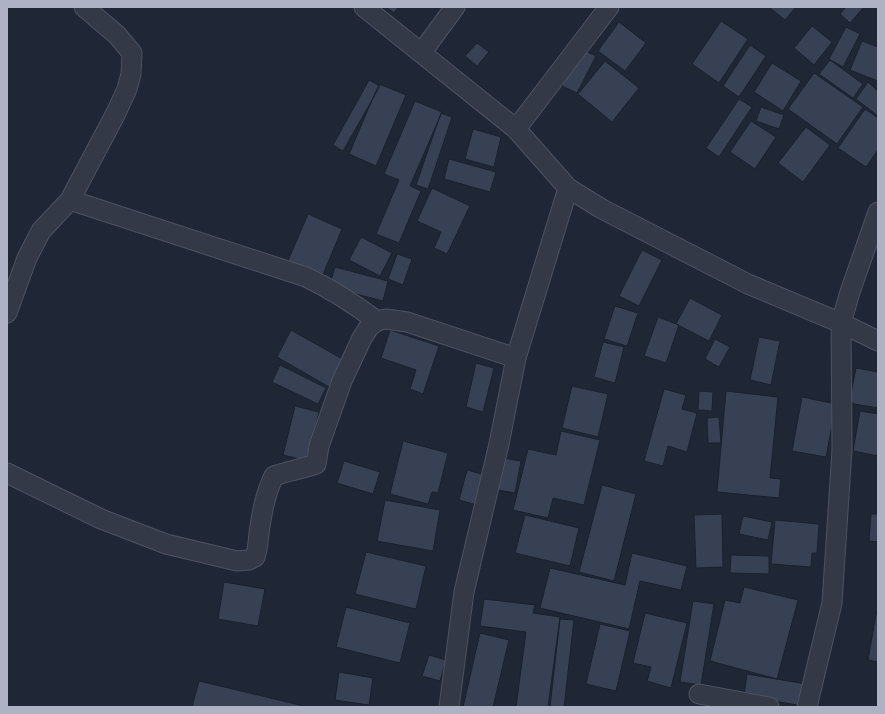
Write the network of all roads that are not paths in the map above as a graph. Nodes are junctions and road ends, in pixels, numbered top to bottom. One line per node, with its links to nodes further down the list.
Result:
1 (84, 7): 8 (street)
2 (364, 7): 5 (street)
3 (455, 7): 5 (street)
4 (609, 7): 6 (street)
5 (422, 52): 6 (street)
6 (516, 129): 7 (street)
7 (568, 188): 12 (street); 14 (street)
8 (70, 200): 10 (street); 11 (street)
9 (878, 212): 12 (street)
10 (8, 307)
11 (377, 321): 14 (street); 15 (street)
12 (841, 323): 13 (street); 19 (street)
13 (878, 341)
14 (516, 358): 17 (street)
15 (7, 472)
16 (700, 694): 18 (street)
17 (449, 707)
18 (769, 707)
19 (807, 707)

